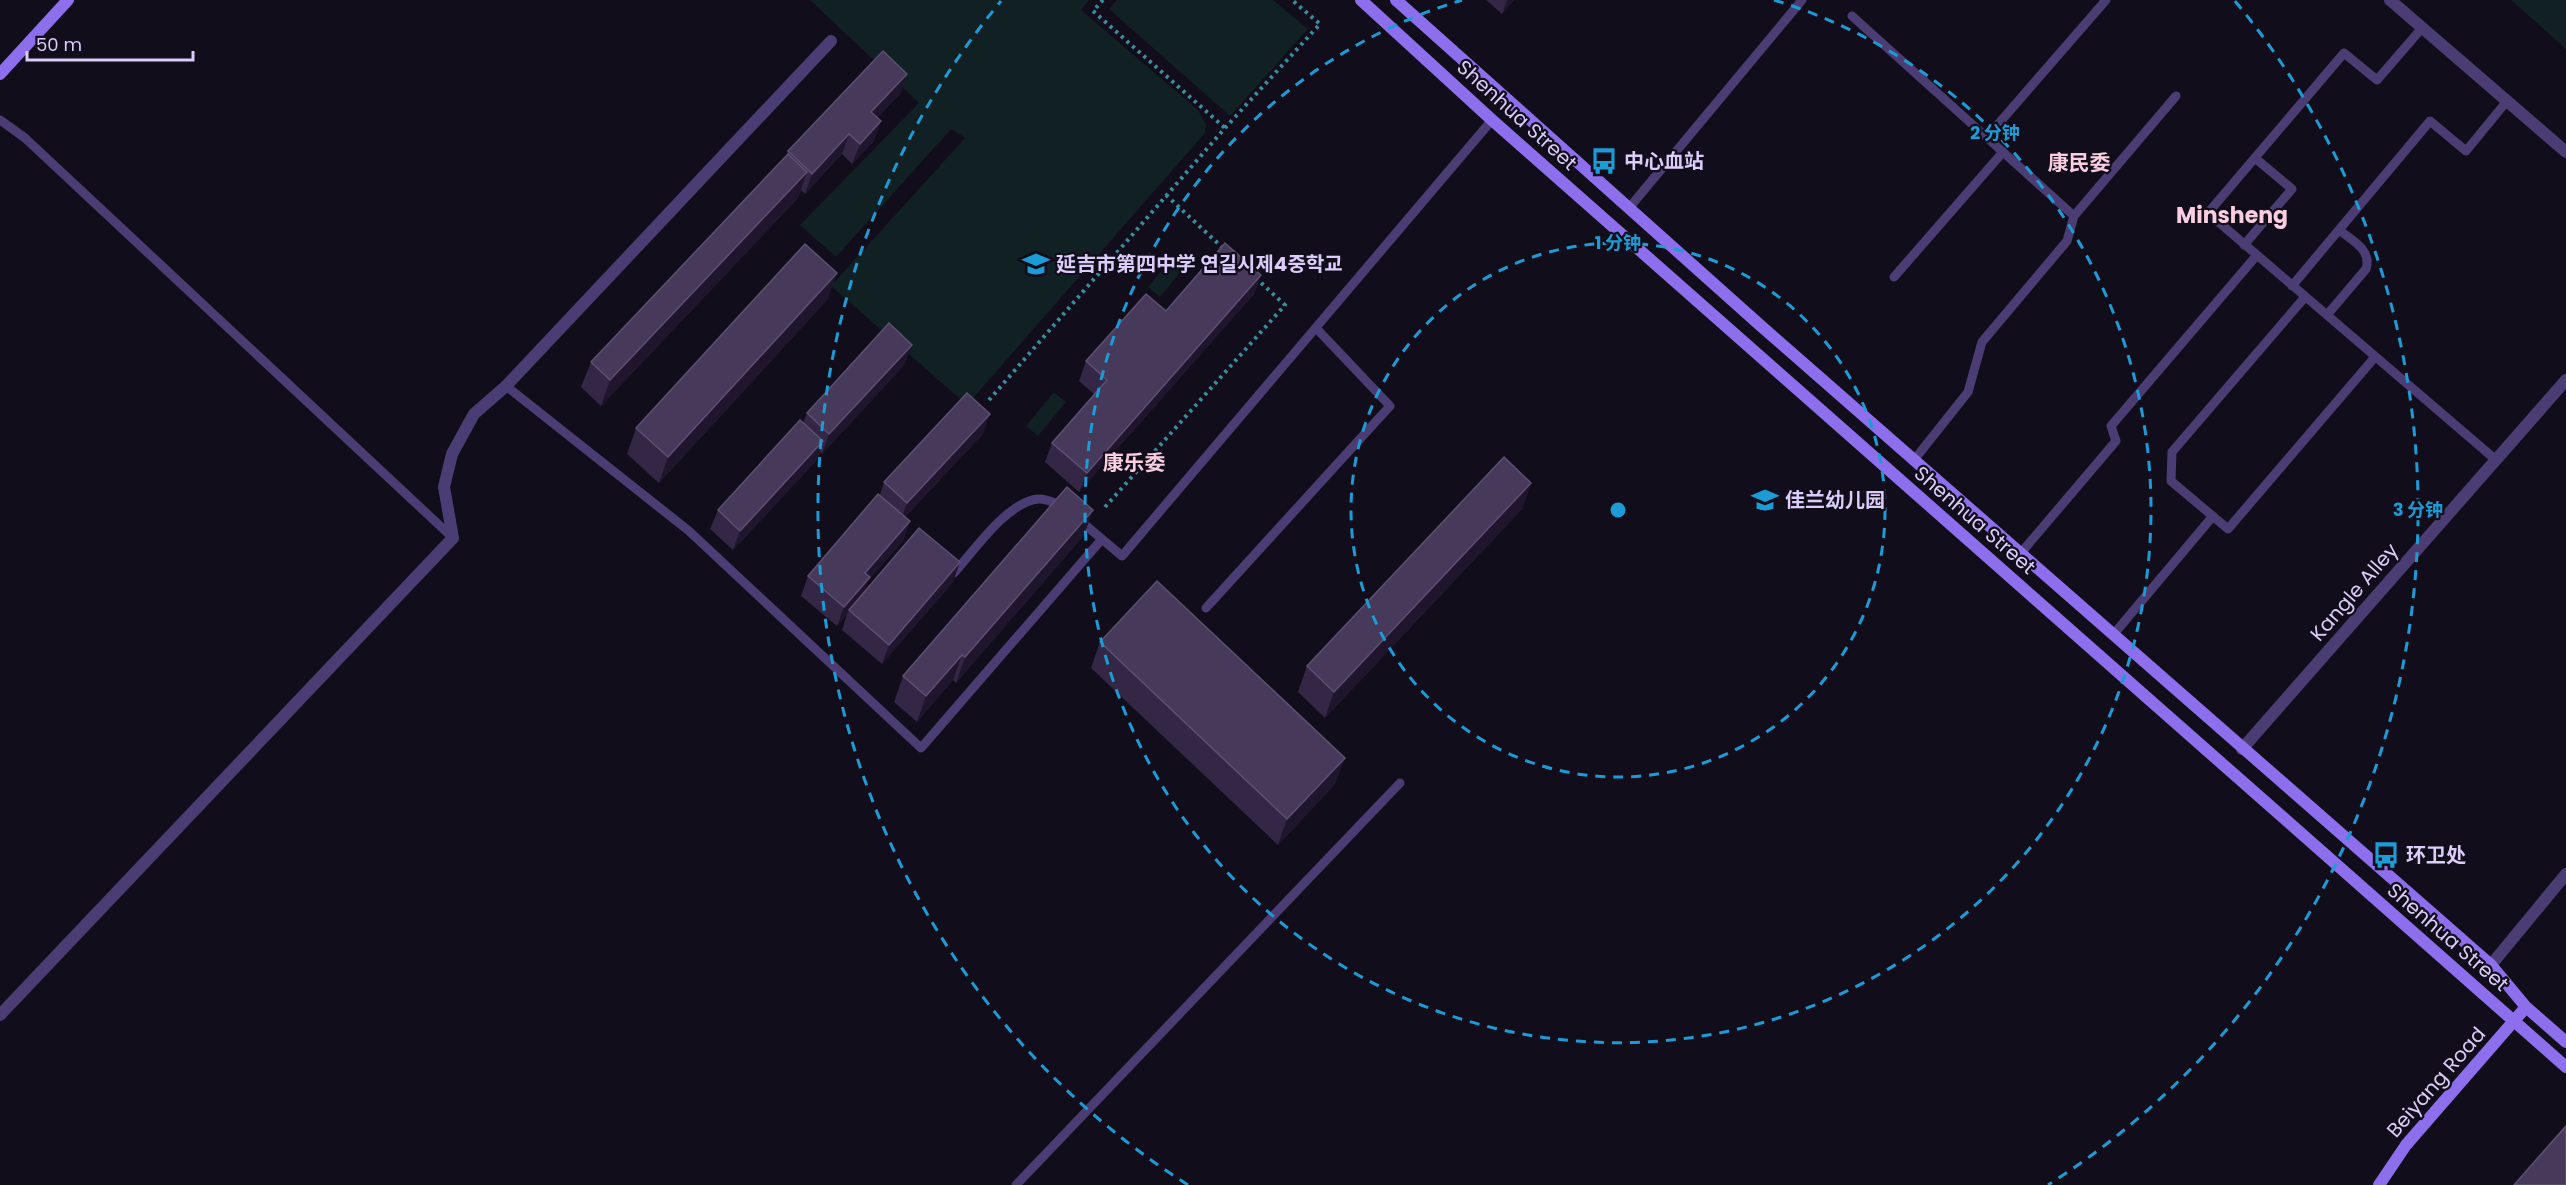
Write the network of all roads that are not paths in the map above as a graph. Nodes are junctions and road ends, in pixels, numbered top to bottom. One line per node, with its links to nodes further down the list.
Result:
1 (68, 0): 10 (main road)
2 (1361, 0): 14 (main road, Shenhua Street)
3 (1396, 0): 19 (main road, Shenhua Street)
4 (1802, 0): 19 (lane)
5 (2106, 0): 15 (lane)
6 (2390, 0): 8 (street)
7 (1852, 15): 15 (lane)
8 (2422, 28): 12 (street); 18 (lane)
9 (831, 41): 31 (street)
10 (0, 74)
11 (2175, 96): 20 (lane)
12 (2507, 101): 17 (street); 21 (lane)
13 (0, 120): 35 (lane)
14 (1492, 120): 28 (lane); 47 (main road, Shenhua Street)
15 (1987, 137): 16 (lane)
16 (2003, 152): 20 (lane); 24 (lane)
17 (2566, 152)
18 (2255, 158): 22 (lane); 22 (lane)
19 (1629, 208): 32 (main road, Shenhua Street)
20 (2074, 216): 32 (lane)
21 (2339, 230): 25 (lane); 27 (lane)
22 (2244, 245): 23 (lane)
23 (2257, 255): 25 (lane); 37 (lane)
24 (1894, 277)
25 (2292, 286): 26 (lane)
26 (2305, 297): 27 (lane); 34 (lane)
27 (2327, 315): 29 (lane)
28 (1316, 328): 36 (lane); 39 (lane)
29 (2375, 357): 33 (lane); 34 (lane)
30 (2566, 380): 33 (street, Kangle Alley)
31 (506, 386): 35 (street); 36 (lane)
32 (1914, 460): 37 (main road, Shenhua Street)
33 (2496, 460): 41 (street, Kangle Alley)
34 (2213, 516): 40 (lane)
35 (453, 538): 46 (street)
36 (1102, 539): 38 (lane)
37 (2020, 554): 40 (main road, Shenhua Street)
38 (954, 573)
39 (1206, 608)
40 (2113, 635): 41 (main road, Shenhua Street)
41 (2242, 749): 44 (main road, Shenhua Street)
42 (1400, 783): 50 (lane)
43 (2566, 874): 44 (street)
44 (2491, 965): 45 (main road, Shenhua Street)
45 (2526, 1006): 47 (main road, Beiyang Road); 48 (main road, Shenhua Street)
46 (0, 1015)
47 (2514, 1021): 49 (main road, Shenhua Street); 51 (main road, Beiyang Road)
48 (2566, 1042)
49 (2566, 1067)
50 (1016, 1185)
51 (2379, 1185)

